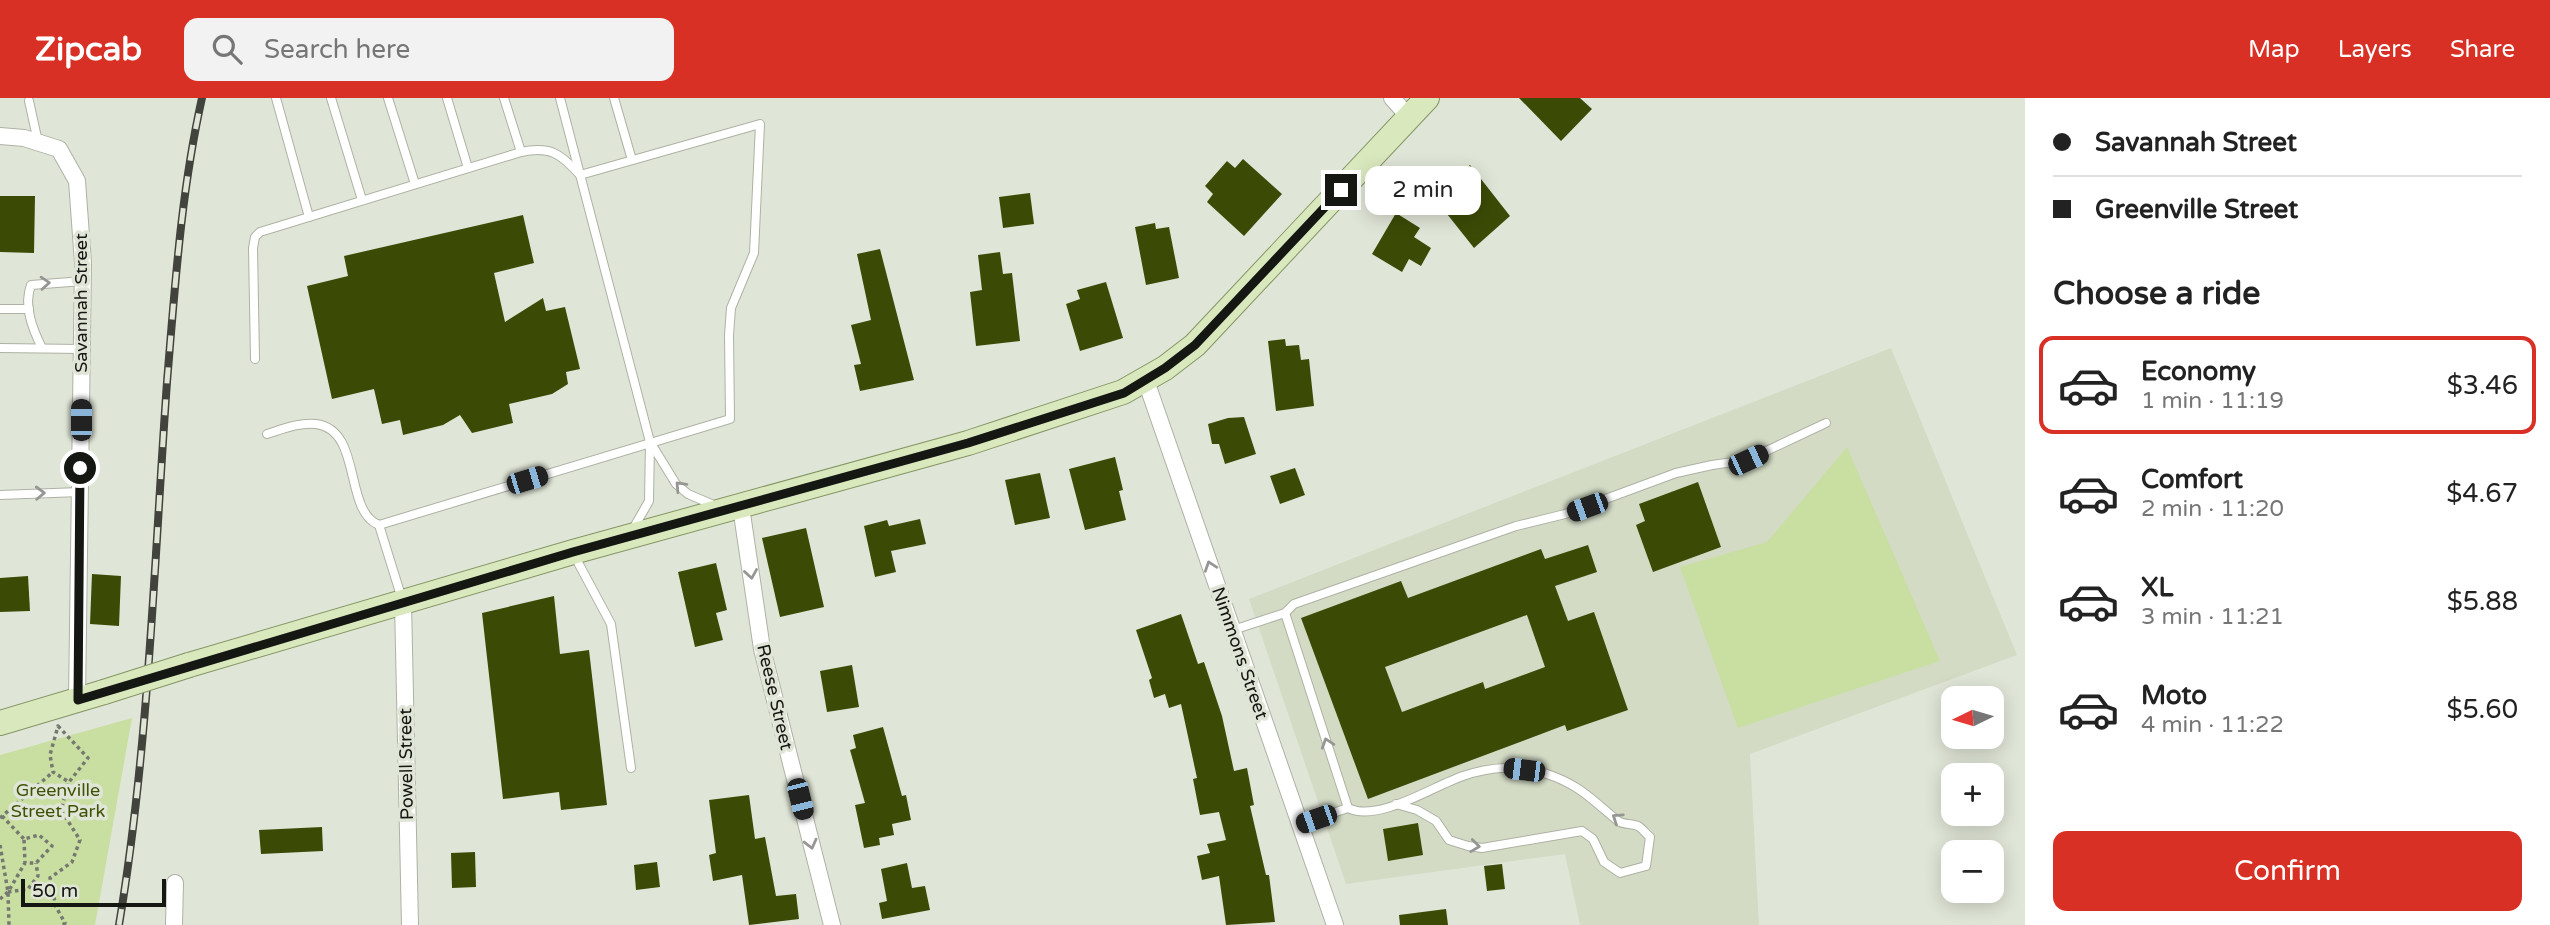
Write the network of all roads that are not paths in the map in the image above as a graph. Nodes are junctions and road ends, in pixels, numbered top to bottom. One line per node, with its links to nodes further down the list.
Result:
1 (276, 98): 20 (lane)
2 (331, 98): 19 (lane)
3 (388, 98): 18 (lane)
4 (447, 98): 16 (lane)
5 (504, 98): 14 (lane)
6 (560, 98): 17 (lane)
7 (614, 98): 15 (lane)
8 (1392, 98): 11 (street)
9 (1427, 98): 11 (main road)
10 (29, 101): 13 (lane)
11 (1409, 117): 28 (main road)
12 (0, 136): 13 (street)
13 (38, 142): 21 (street, Savannah Street)
14 (521, 152): 16 (lane); 17 (lane)
15 (632, 160): 17 (lane); 31 (lane)
16 (468, 168): 18 (lane)
17 (580, 175): 31 (lane)
18 (415, 184): 19 (lane)
19 (362, 200): 20 (lane)
20 (309, 216): 27 (lane)
21 (83, 281): 23 (lane, one-way to 21); 26 (street, Savannah Street)
22 (0, 309): 23 (lane)
23 (29, 309): 25 (lane)
24 (0, 348): 25 (lane)
25 (41, 348): 26 (lane)
26 (82, 349): 32 (street, Savannah Street)
27 (255, 359)
28 (1146, 381): 34 (main road); 40 (street, Nimmons Street, one-way to 28)
29 (1826, 423): 39 (lane)
30 (268, 433): 35 (lane)
31 (650, 442): 34 (lane, one-way to 31); 35 (lane); 36 (lane)
32 (80, 492): 33 (lane, one-way to 32); 41 (street, Savannah Street)
33 (0, 495)
34 (734, 509): 36 (main road); 50 (street, Reese Street, one-way to 50)
35 (379, 525): 38 (lane)
36 (628, 538): 37 (main road)
37 (573, 552): 38 (main road); 43 (lane)
38 (403, 603): 41 (main road, bridge); 49 (street, Powell Street)
39 (1285, 613): 40 (lane); 45 (lane, one-way to 39)
40 (1233, 630): 46 (street, Nimmons Street)
41 (78, 700): 42 (main road)
42 (0, 723)
43 (631, 768)
44 (1396, 804): 44 (lane, one-way to 44); 45 (lane)
45 (1348, 808): 46 (lane)
46 (1300, 824): 51 (street, Nimmons Street)
47 (175, 883): 48 (street)
48 (174, 925)
49 (410, 925)
50 (832, 925)
51 (1335, 925)

